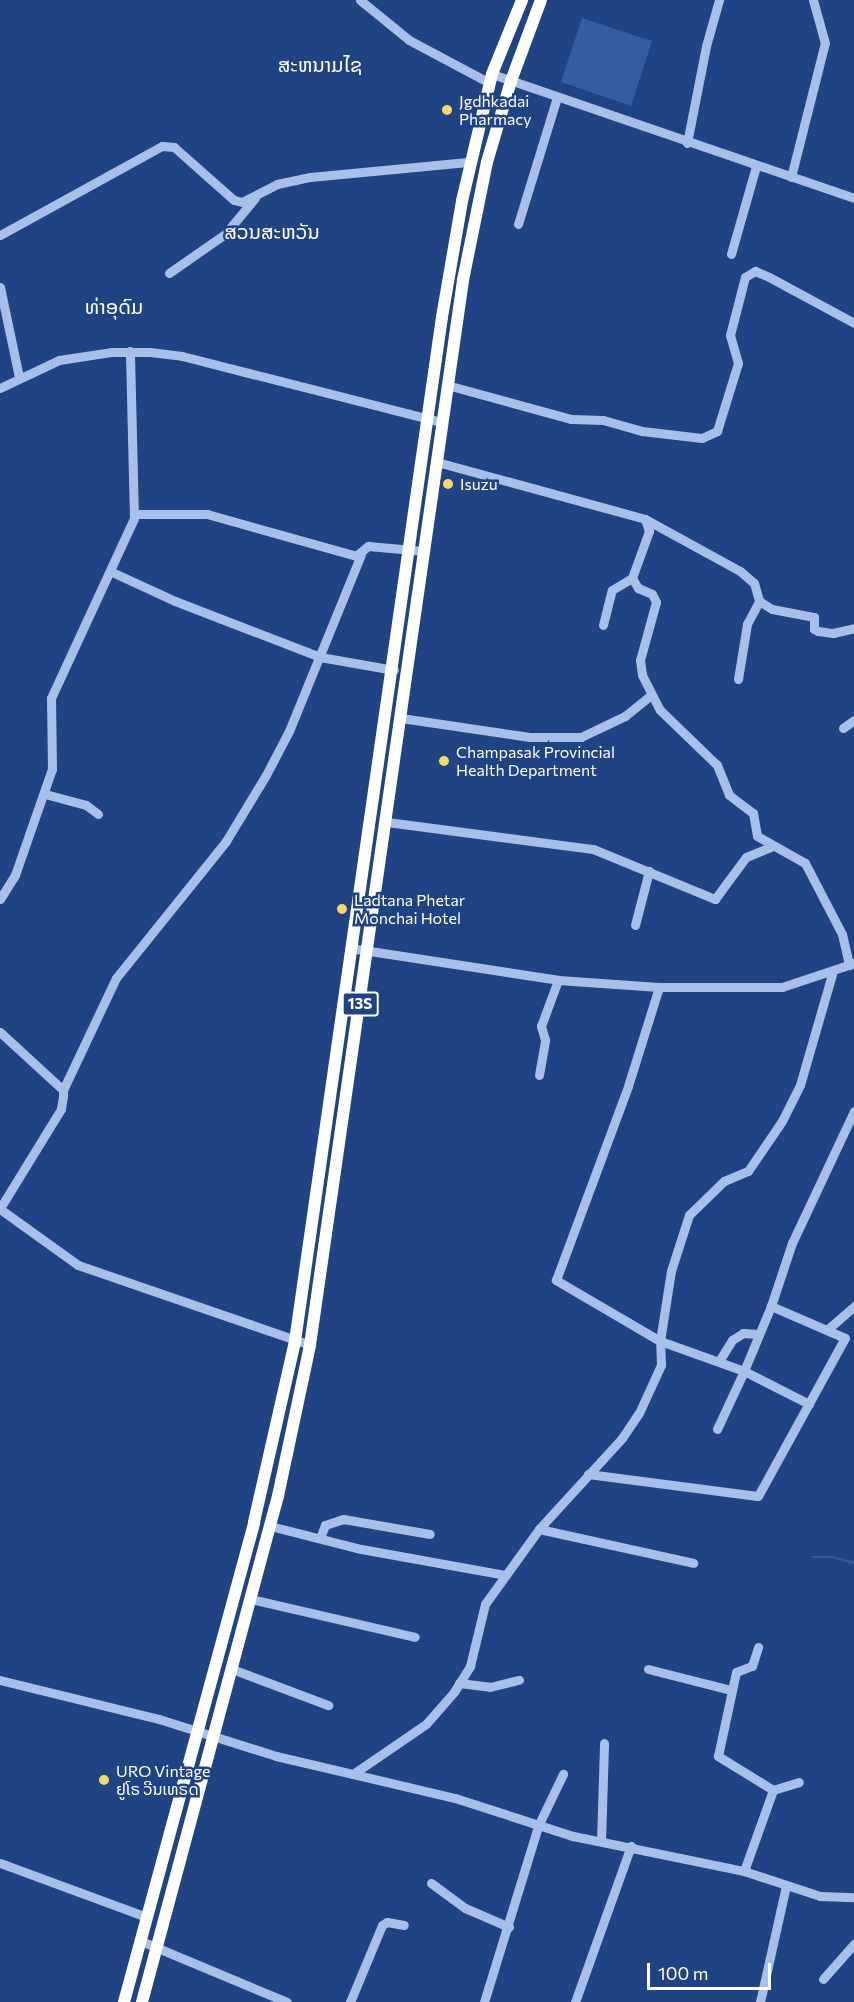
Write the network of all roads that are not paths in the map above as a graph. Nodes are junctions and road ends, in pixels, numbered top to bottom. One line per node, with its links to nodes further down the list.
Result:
1 (360, 0): 6 (street)
2 (522, 0): 6 (highway, 13S)
3 (541, 0): 7 (highway, 13S)
4 (720, 0): 9 (street)
5 (813, 0): 12 (street)
6 (491, 79): 7 (street); 10 (highway, 13S)
7 (511, 81): 8 (street); 23 (highway, 13S)
8 (557, 97): 9 (street); 15 (street)
9 (687, 143): 11 (street)
10 (470, 162): 13 (street); 25 (highway, 13S)
11 (756, 166): 12 (street); 17 (street)
12 (791, 177): 14 (street)
13 (255, 198): 16 (street); 18 (street)
14 (854, 198)
15 (518, 224)
16 (0, 235)
17 (731, 254)
18 (169, 273)
19 (0, 287): 22 (street)
20 (854, 323): 23 (street)
21 (130, 351): 22 (street); 25 (street); 27 (street)
22 (19, 377): 24 (street)
23 (447, 386): 25 (highway, 13S)
24 (0, 388)
25 (434, 422): 26 (highway, 13S); 29 (highway, 13S)
26 (437, 462): 28 (street); 30 (highway, 13S)
27 (135, 514): 31 (street); 32 (street)
28 (645, 519): 33 (street); 34 (street)
29 (409, 549): 30 (street); 31 (street); 38 (highway, 13S)
30 (424, 551): 41 (highway, 13S)
31 (361, 555): 37 (street)
32 (112, 572): 37 (street); 44 (street)
33 (632, 578): 35 (street); 40 (street)
34 (759, 601): 36 (street); 39 (street)
35 (603, 625)
36 (854, 628)
37 (320, 657): 38 (street); 59 (street)
38 (393, 670): 51 (highway, 13S)
39 (738, 679)
40 (651, 695): 41 (street); 47 (street)
41 (401, 718): 46 (highway, 13S)
42 (854, 720): 43 (street)
43 (843, 728)
44 (45, 794): 45 (street); 49 (street)
45 (98, 814)
46 (387, 822): 48 (street); 52 (highway, 13S)
47 (771, 847): 48 (street); 53 (street)
48 (650, 871): 50 (street)
49 (0, 899)
50 (635, 925)
51 (350, 948): 52 (street); 66 (highway, 13S)
52 (367, 951): 55 (street); 68 (highway, 13S)
53 (851, 964): 54 (street)
54 (833, 971): 56 (street); 67 (street)
55 (558, 980): 56 (street); 58 (street)
56 (659, 987): 67 (street)
57 (0, 1032): 59 (street)
58 (539, 1076)
59 (63, 1090): 61 (street)
60 (853, 1118): 62 (street)
61 (0, 1209): 66 (street)
62 (771, 1306): 64 (street); 65 (street)
63 (854, 1306): 64 (street)
64 (828, 1329): 71 (street)
65 (758, 1334): 69 (street); 70 (street)
66 (295, 1341): 68 (street); 74 (highway, 13S)
67 (660, 1341): 69 (street); 73 (street)
68 (310, 1345): 75 (highway, 13S)
69 (719, 1361): 70 (street)
70 (744, 1371): 71 (street); 72 (street)
71 (809, 1404): 73 (street)
72 (717, 1429)
73 (588, 1474): 77 (street)
74 (261, 1490): 75 (highway); 92 (highway, 13S)
75 (278, 1496): 76 (highway, 13S)
76 (270, 1526): 79 (street); 82 (highway, 13S)
77 (538, 1529): 80 (street); 81 (street)
78 (430, 1534): 79 (street)
79 (320, 1538): 81 (street)
80 (693, 1563)
81 (505, 1575): 89 (street)
82 (251, 1599): 83 (street); 85 (highway, 13S)
83 (415, 1637)
84 (758, 1647): 90 (street)
85 (232, 1669): 91 (street); 93 (highway, 13S)
86 (648, 1669): 90 (street)
87 (0, 1680): 92 (street)
88 (519, 1680): 89 (street)
89 (459, 1683): 96 (street)
90 (731, 1690): 98 (street)
91 (328, 1706)
92 (197, 1730): 93 (street); 107 (highway, 13S)
93 (214, 1736): 96 (street); 112 (highway, 13S)
94 (604, 1743): 100 (street)
95 (563, 1773): 99 (street)
96 (353, 1774): 99 (street)
97 (799, 1782): 98 (street)
98 (773, 1790): 103 (street)
99 (538, 1826): 100 (street); 109 (street)
100 (601, 1841): 101 (street)
101 (631, 1846): 103 (street); 119 (street)
102 (0, 1863): 107 (street)
103 (744, 1871): 105 (street)
104 (431, 1882): 109 (street)
105 (786, 1886): 106 (street); 120 (street)
106 (854, 1897)
107 (147, 1917): 110 (highway, 13S)
108 (404, 1925): 117 (street)
109 (509, 1927): 118 (street)
110 (141, 1941): 112 (street); 114 (highway, 13S)
111 (854, 1944): 113 (street)
112 (156, 1946): 115 (highway, 13S); 116 (street)
113 (824, 1979)
114 (124, 2002)
115 (141, 2002)
116 (287, 2002)
117 (350, 2002)
118 (484, 2002)
119 (575, 2002)
120 (760, 2002)

